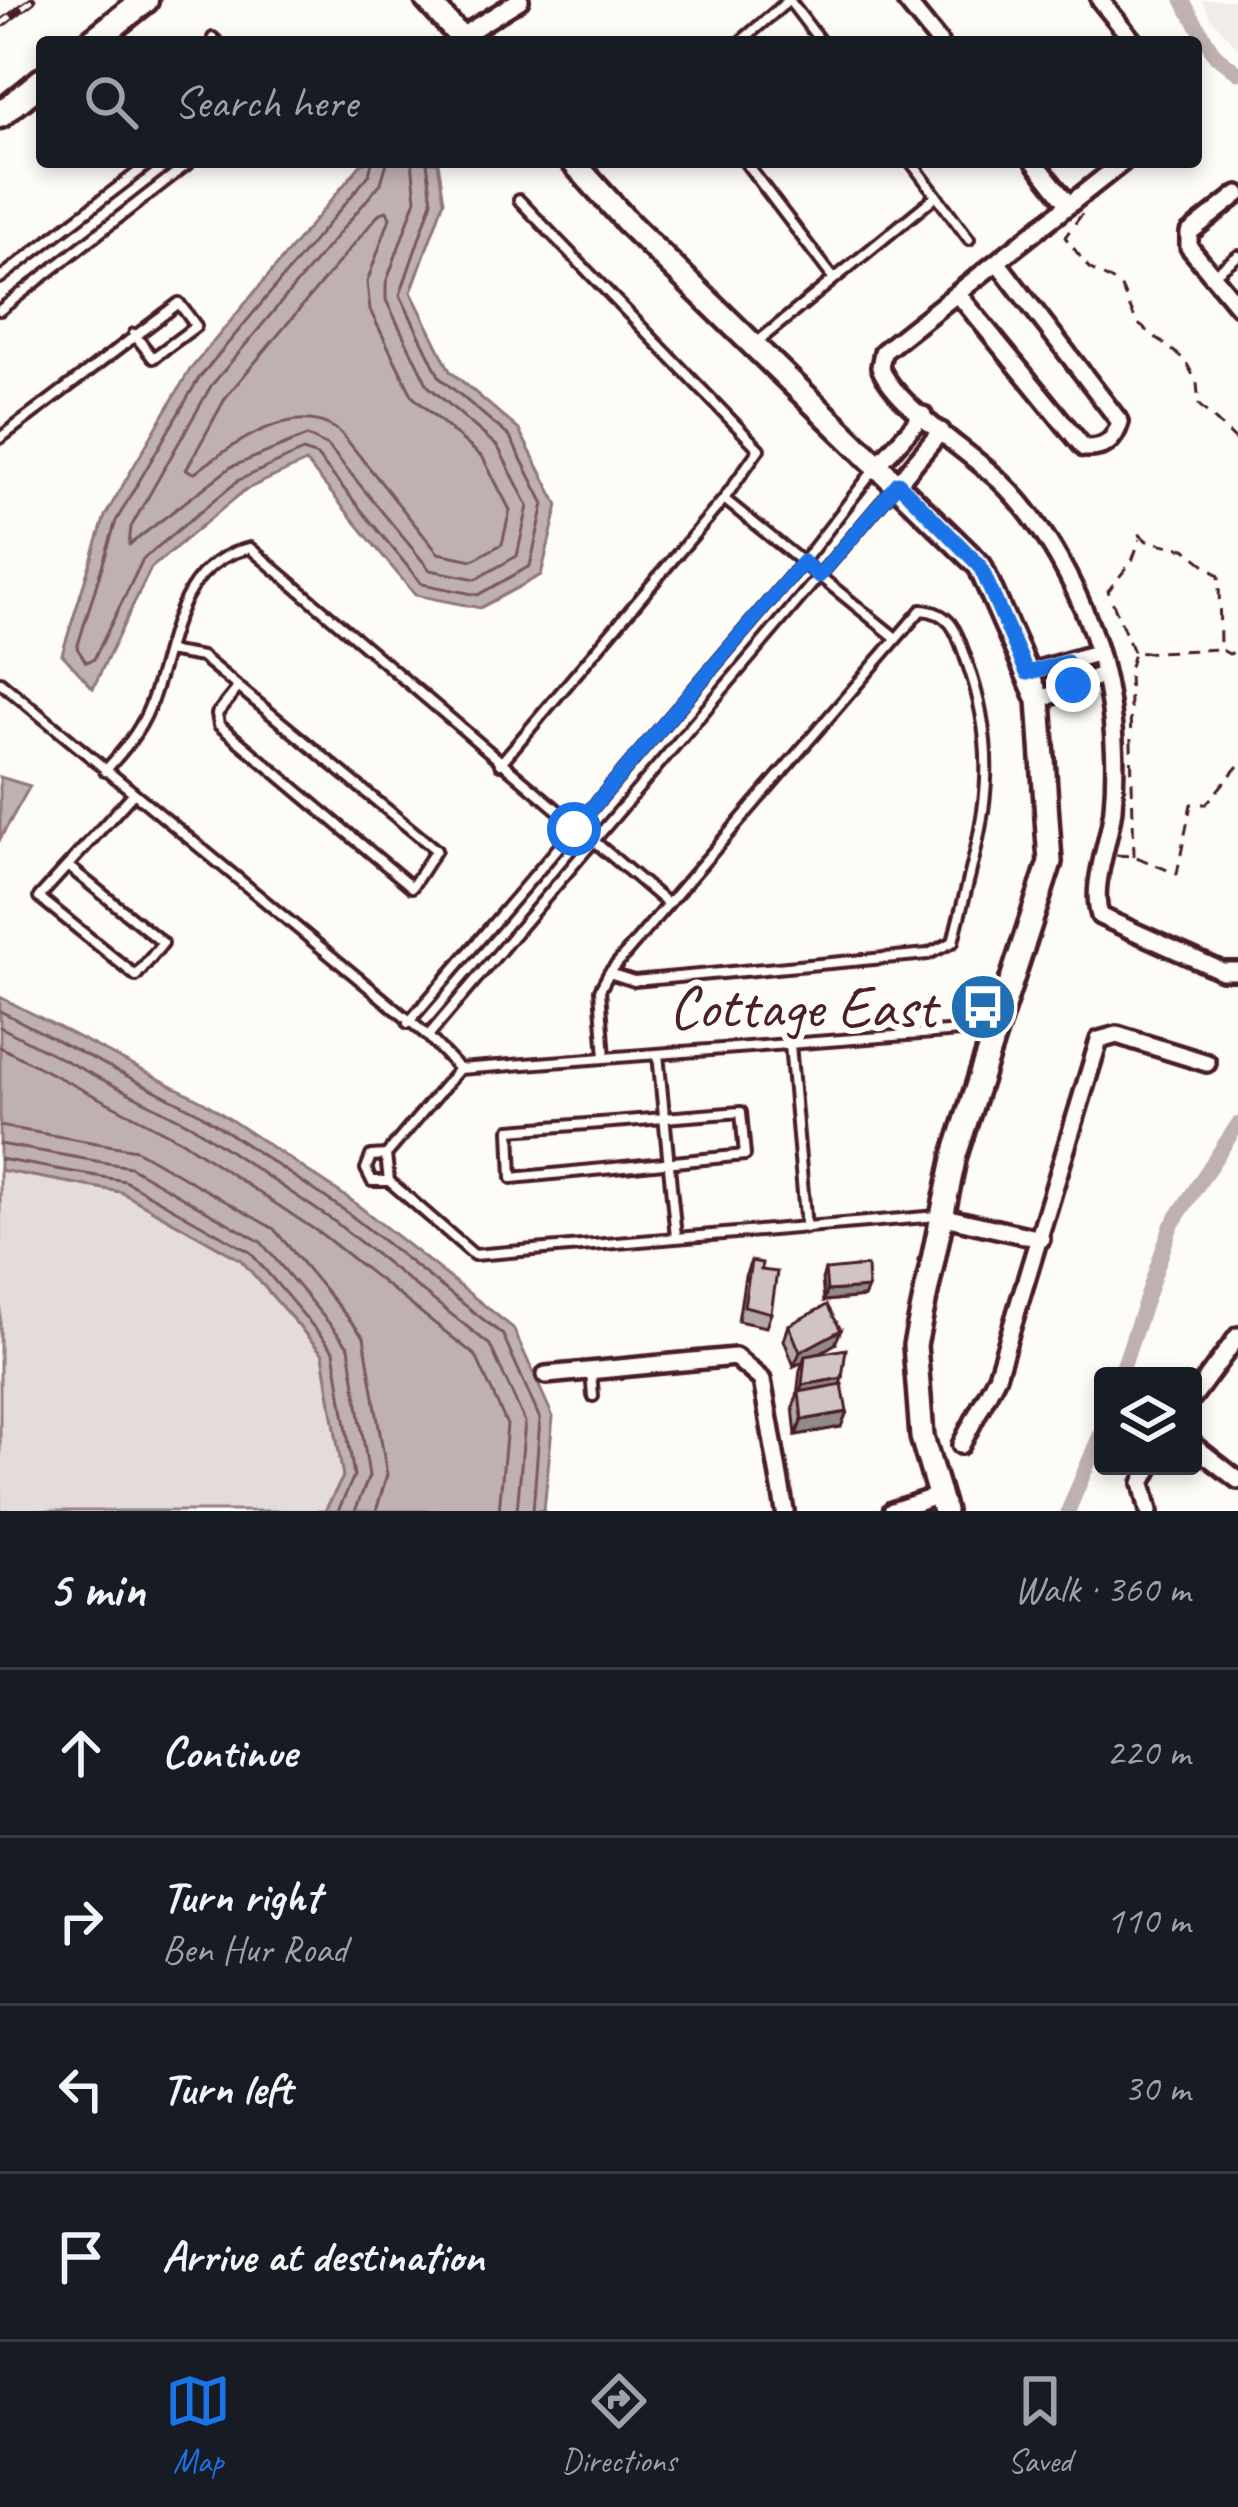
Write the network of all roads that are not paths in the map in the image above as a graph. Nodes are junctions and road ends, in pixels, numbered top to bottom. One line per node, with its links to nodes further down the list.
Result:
1 (145, 0): 7 (main road)
2 (427, 0): 8 (street)
3 (520, 0): 6 (street)
4 (905, 0): 12 (street)
5 (1100, 0): 13 (street)
6 (497, 6): 9 (street)
7 (100, 36)
8 (453, 36)
9 (457, 36)
10 (747, 36): 11 (lane)
11 (816, 36)
12 (934, 36)
13 (1129, 36)
14 (36, 87): 15 (main road)
15 (0, 115)
16 (144, 168): 31 (lane)
17 (182, 168): 35 (lane)
18 (587, 168): 37 (street)
19 (750, 168): 32 (lane)
20 (915, 168): 24 (lane)
21 (1040, 168): 26 (street)
22 (1115, 168): 26 (street)
23 (1238, 194): 30 (street)
24 (936, 196): 27 (lane); 32 (lane)
25 (519, 200): 45 (lane)
26 (1070, 205): 29 (street)
27 (969, 239)
28 (1238, 256): 30 (lane)
29 (998, 263): 33 (street); 33 (street)
30 (1213, 275): 34 (street)
31 (0, 278)
32 (834, 279): 37 (lane)
33 (958, 294): 38 (street)
34 (1238, 305)
35 (0, 310)
36 (134, 334): 36 (lane); 41 (lane)
37 (754, 344): 43 (street)
38 (923, 415): 39 (street); 40 (street)
39 (941, 431): 42 (street); 50 (street)
40 (905, 437): 42 (lane); 43 (street)
41 (0, 438)
42 (922, 452): 44 (street)
43 (879, 464): 44 (street); 46 (lane)
44 (898, 483): 47 (lane); 52 (street)
45 (724, 499): 46 (lane); 58 (lane)
46 (803, 562): 47 (lane); 61 (lane)
47 (819, 576): 48 (lane); 62 (lane)
48 (896, 638): 64 (lane); 66 (lane)
49 (167, 651): 56 (lane); 58 (lane); 59 (lane)
50 (1097, 653): 51 (street); 53 (street)
51 (1067, 662): 52 (street); 55 (lane)
52 (1027, 673): 57 (street)
53 (1102, 675): 55 (street); 65 (street)
54 (0, 682): 59 (lane)
55 (1073, 685): 57 (street)
56 (237, 689): 56 (lane)
57 (1039, 700): 69 (street)
58 (500, 764): 61 (lane)
59 (105, 771): 60 (lane)
60 (133, 794): 63 (lane); 67 (lane)
61 (574, 829): 62 (lane); 67 (lane)
62 (592, 844): 64 (lane); 68 (lane)
63 (68, 866): 63 (lane)
64 (668, 904): 66 (lane)
65 (1238, 970)
66 (609, 973): 72 (lane)
67 (408, 1023): 68 (lane)
68 (428, 1036): 74 (lane)
69 (994, 1040): 70 (lane); 79 (street)
70 (790, 1044): 71 (lane); 80 (lane)
71 (658, 1054): 72 (lane); 75 (lane)
72 (605, 1058): 74 (lane)
73 (1208, 1063): 82 (street)
74 (459, 1070): 76 (lane)
75 (665, 1116): 77 (lane); 77 (lane); 77 (lane)
76 (386, 1155): 78 (lane); 78 (lane)
77 (669, 1162): 81 (lane)
78 (389, 1181): 81 (lane)
79 (940, 1216): 80 (lane); 82 (street); 92 (street)
80 (806, 1228): 81 (lane)
81 (676, 1238)
82 (1041, 1239): 88 (street)
83 (1238, 1336): 86 (street)
84 (591, 1370): 85 (street); 87 (lane); 93 (street)
85 (546, 1375)
86 (1202, 1385)
87 (593, 1396)
88 (961, 1445)
89 (1202, 1452): 91 (street)
90 (1146, 1475): 95 (street)
91 (1237, 1478)
92 (940, 1503): 94 (street)
93 (785, 1511)
94 (892, 1511)
95 (1148, 1511)

